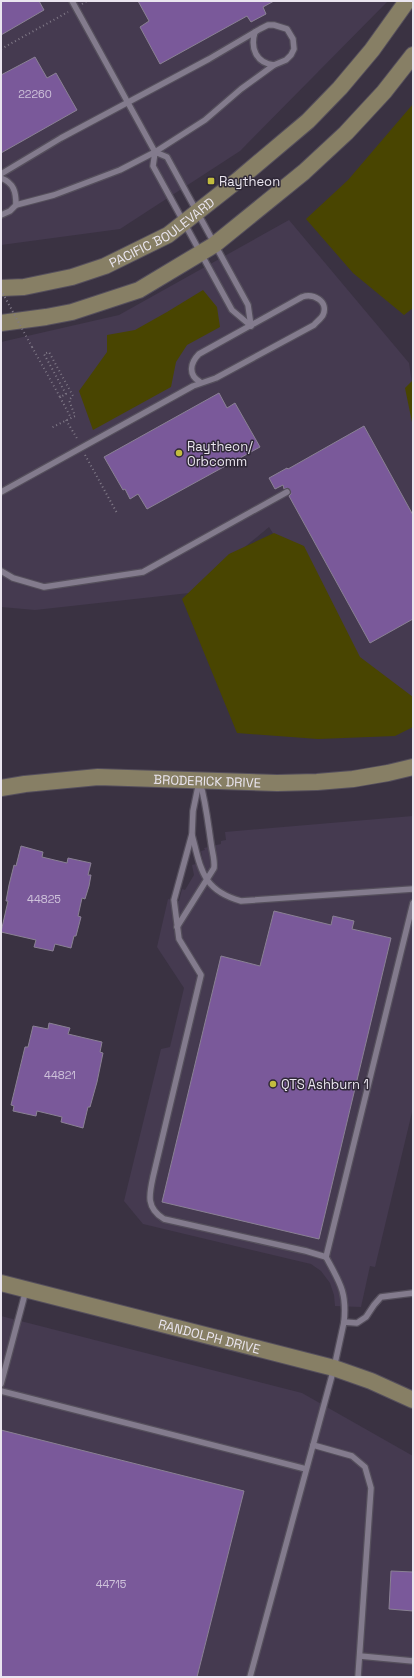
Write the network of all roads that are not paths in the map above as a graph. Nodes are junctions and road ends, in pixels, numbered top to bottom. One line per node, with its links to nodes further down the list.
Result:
1 (72, 1): 6 (lane)
2 (407, 1): 12 (main road, PACIFIC BOULEVARD)
3 (255, 32): 5 (lane); 5 (lane); 6 (lane)
4 (413, 55): 13 (main road)
5 (274, 65): 7 (lane)
6 (128, 103): 7 (lane); 8 (lane)
7 (155, 152): 10 (lane); 12 (lane); 12 (lane)
8 (1, 174)
9 (1, 178): 10 (lane)
10 (16, 205): 11 (lane)
11 (1, 215)
12 (191, 218): 13 (lane); 13 (lane); 14 (main road, PACIFIC BOULEVARD)
13 (208, 249): 15 (main road); 16 (lane); 16 (lane)
14 (1, 289)
15 (1, 323)
16 (251, 326): 17 (lane); 17 (lane)
17 (200, 382): 18 (lane)
18 (1, 492)
19 (287, 492): 20 (lane)
20 (1, 571)
21 (413, 767): 22 (main road, BRODERICK DRIVE)
22 (199, 780): 23 (main road, BRODERICK DRIVE); 24 (lane); 25 (lane)
23 (1, 788)
24 (192, 834): 25 (lane); 28 (lane)
25 (207, 879): 26 (lane); 28 (lane)
26 (413, 889)
27 (413, 904): 29 (lane)
28 (177, 927): 29 (lane)
29 (326, 1257): 33 (lane)
30 (1, 1283): 31 (main road, RANDOLPH DRIVE)
31 (27, 1290): 34 (main road, RANDOLPH DRIVE); 35 (lane)
32 (413, 1292): 33 (lane)
33 (344, 1322): 34 (lane)
34 (334, 1368): 37 (main road, RANDOLPH DRIVE); 38 (lane)
35 (1, 1384)
36 (1, 1391): 39 (lane)
37 (413, 1400)
38 (313, 1445): 39 (lane); 40 (lane)
39 (306, 1469): 42 (lane)
40 (360, 1656): 41 (lane); 43 (lane)
41 (413, 1661)
42 (250, 1677)
43 (358, 1677)

